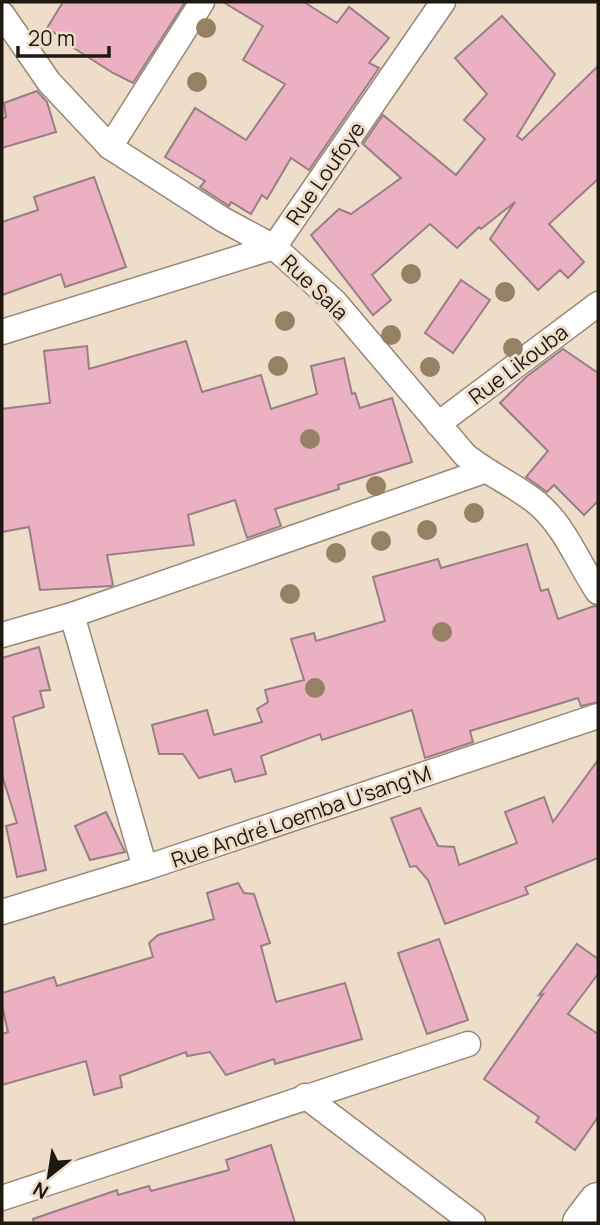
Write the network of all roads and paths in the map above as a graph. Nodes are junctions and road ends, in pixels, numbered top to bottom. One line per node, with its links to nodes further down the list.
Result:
1 (202, 2): 4 (street)
2 (443, 2): 5 (street, Rue Loufoye)
3 (2, 16): 4 (street, Rue Sala)
4 (110, 147): 5 (street, Rue Sala)
5 (274, 247): 7 (street, Rue Loufoye); 8 (street, Rue Sala)
6 (598, 304): 8 (street, Rue Likouba)
7 (2, 332)
8 (438, 424): 9 (street, Rue Sala)
9 (484, 471): 10 (street, Rue Sala); 11 (street)
10 (598, 592)
11 (72, 615): 12 (street); 14 (street)
12 (2, 635)
13 (598, 716): 14 (street, Rue André Loemba U'sang'M)
14 (145, 868): 15 (street, Rue André Loemba U'sang'M)
15 (2, 912)
16 (468, 1044): 17 (street)
17 (305, 1096): 18 (street); 20 (street)
18 (2, 1198)
19 (598, 1202): 21 (highway)
20 (473, 1223)
21 (582, 1223)

